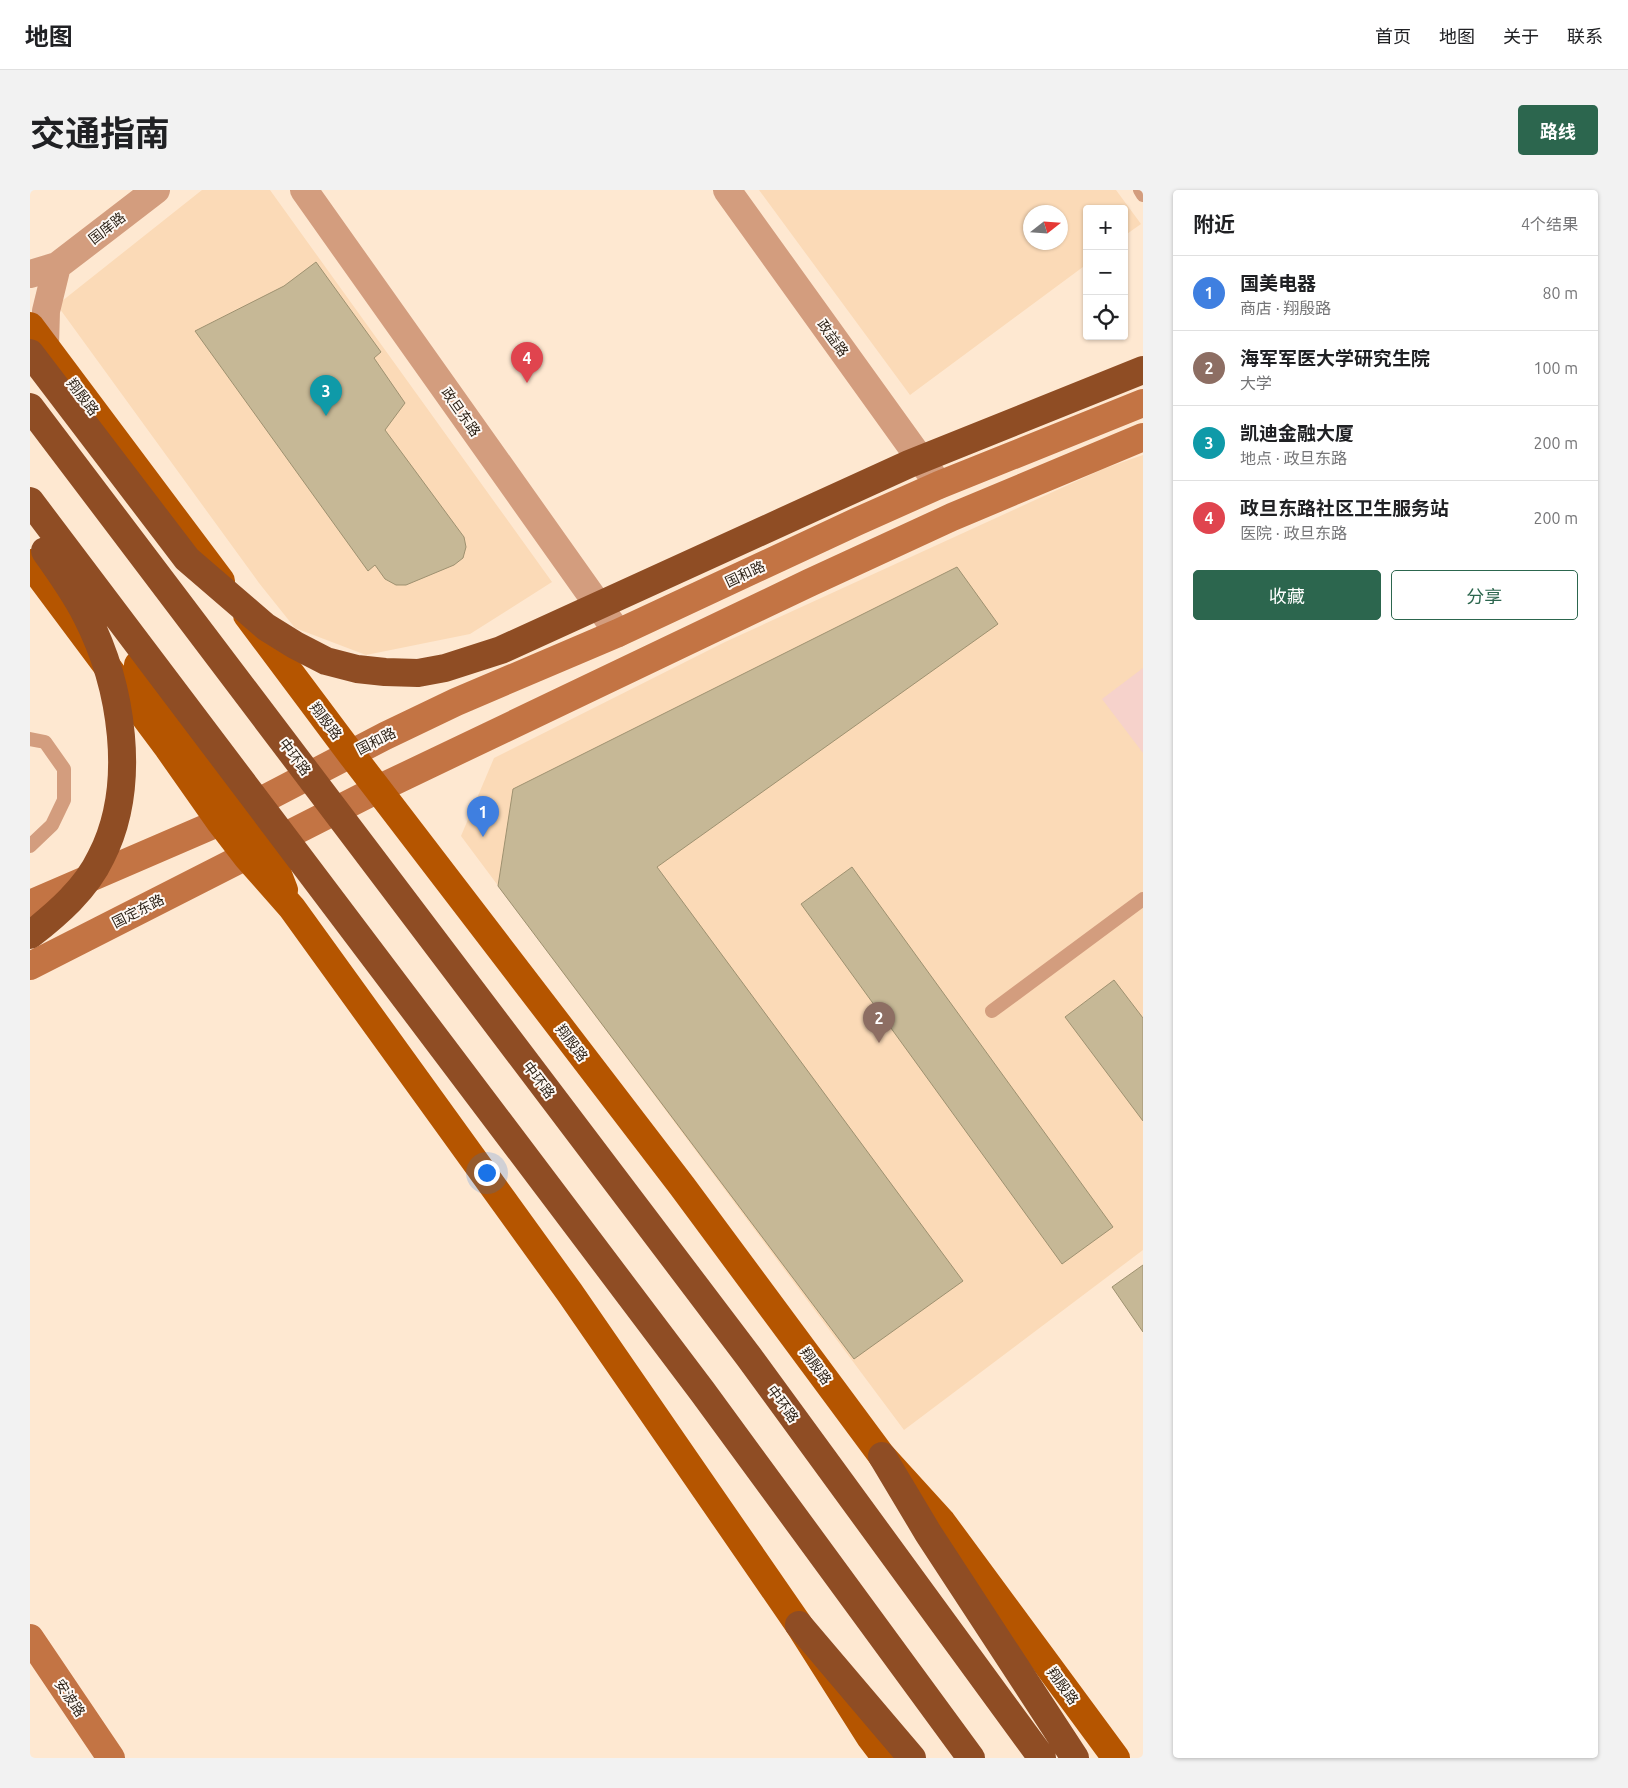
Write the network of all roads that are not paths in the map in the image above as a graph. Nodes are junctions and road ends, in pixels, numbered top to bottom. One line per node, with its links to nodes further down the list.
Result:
1 (156, 190): 6 (street, 国庠路)
2 (304, 190): 18 (street, 政旦东路)
3 (727, 190): 13 (street, 政益路)
4 (1140, 190): 5 (lane)
5 (1143, 195)
6 (57, 266): 7 (street, 国庠路); 8 (street)
7 (30, 274)
8 (35, 342): 9 (highway); 20 (main road, 翔殷路)
9 (1143, 370)
10 (1143, 402): 13 (street, 国和路)
11 (30, 407): 37 (highway, 中环路)
12 (1143, 437): 21 (street)
13 (939, 486): 18 (street, 国和路)
14 (30, 501): 36 (highway)
15 (30, 516): 22 (main road)
16 (30, 530): 27 (highway)
17 (30, 563): 22 (main road)
18 (618, 633): 20 (street, 国和路)
19 (30, 739): 23 (lane)
20 (351, 754): 21 (main road, 翔殷路); 22 (street, 国和路)
21 (378, 789): 24 (street, 国定东路); 30 (main road, 翔殷路)
22 (231, 816): 24 (main road); 26 (street, 国和路)
23 (30, 846)
24 (257, 851): 28 (street, 国定东路); 31 (main road)
25 (1143, 899): 29 (lane)
26 (30, 904)
27 (30, 935)
28 (30, 966)
29 (992, 1010)
30 (882, 1456): 38 (highway); 39 (main road, 翔殷路)
31 (799, 1625): 34 (main road); 35 (highway)
32 (30, 1638): 33 (street, 安波路)
33 (111, 1758)
34 (886, 1758)
35 (912, 1758)
36 (971, 1758)
37 (1042, 1758)
38 (1075, 1758)
39 (1116, 1758)

